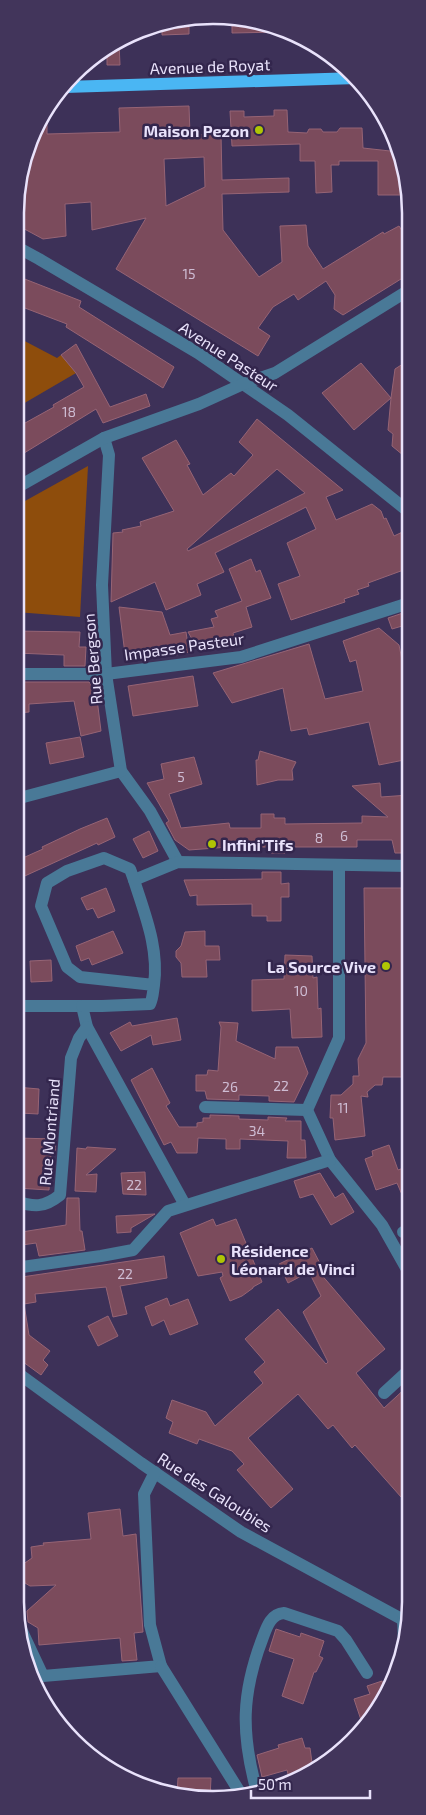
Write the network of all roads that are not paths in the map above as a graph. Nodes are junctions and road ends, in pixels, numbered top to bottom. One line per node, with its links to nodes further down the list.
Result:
1 (346, 78): 2 (main road, Avenue de Royat)
2 (72, 87)
3 (24, 251): 5 (street, Avenue Pasteur)
4 (402, 294): 5 (street)
5 (243, 384): 6 (street); 8 (street, Avenue Pasteur)
6 (104, 438): 7 (street); 11 (street, Rue Bergson)
7 (24, 483)
8 (402, 506)
9 (402, 605): 11 (street, Impasse Pasteur)
10 (24, 674): 11 (street, Impasse Pasteur)
11 (106, 674): 12 (street, Rue Bergson)
12 (121, 771): 13 (street); 14 (street, Rue Bergson)
13 (24, 797)
14 (178, 862): 15 (street); 17 (street)
15 (339, 866): 16 (street); 23 (street)
16 (402, 866)
17 (134, 880): 18 (street); 18 (street)
18 (154, 985): 20 (street)
19 (24, 1006): 20 (street)
20 (82, 1006): 21 (street)
21 (87, 1027): 25 (street, Rue Montriand); 26 (street)
22 (205, 1107): 23 (street)
23 (307, 1110): 24 (street)
24 (330, 1160): 26 (street); 27 (street)
25 (24, 1204)
26 (185, 1205): 28 (street)
27 (402, 1261)
28 (24, 1267)
29 (402, 1376): 31 (street)
30 (24, 1377): 32 (street, Rue des Galoubies)
31 (384, 1393)
32 (155, 1472): 33 (street, Rue des Galoubies); 35 (street)
33 (402, 1619)
34 (29, 1645): 35 (street)
35 (160, 1666): 38 (street)
36 (367, 1673): 37 (street)
37 (256, 1787)
38 (238, 1790)

